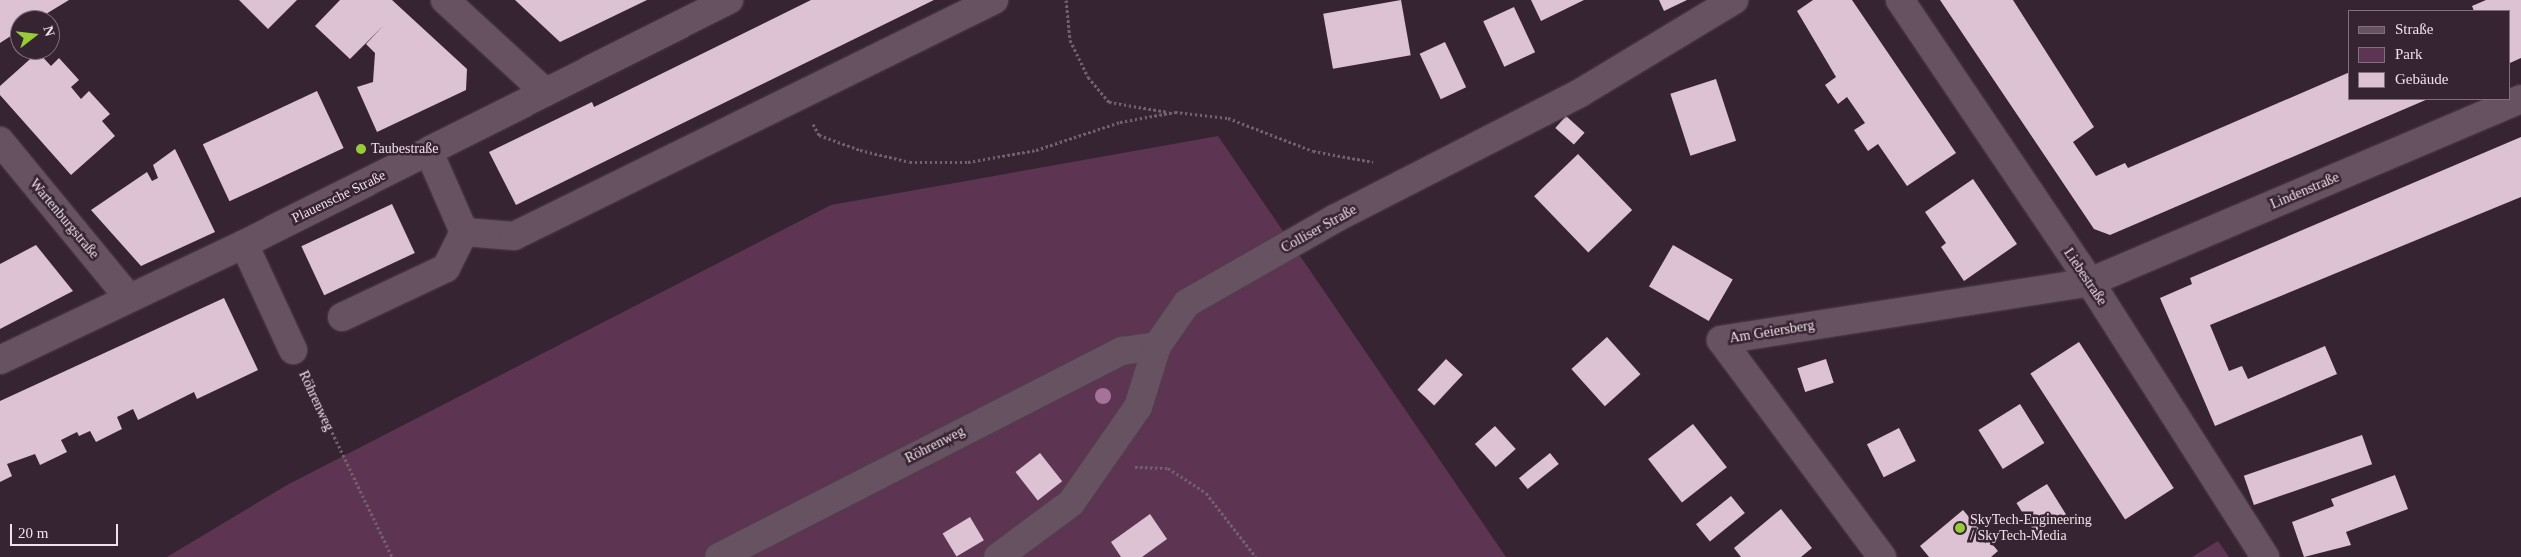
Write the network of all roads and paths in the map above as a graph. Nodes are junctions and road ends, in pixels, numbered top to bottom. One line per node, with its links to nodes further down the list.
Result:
1 (445, 0): 7 (street)
2 (730, 0): 7 (street, Plauensche Straße)
3 (994, 0): 14 (street)
4 (1066, 0): 9 (path)
5 (1734, 0): 19 (street, Colliser Straße)
6 (1900, 0): 16 (street, Liebestraße)
7 (545, 92): 12 (street, Plauensche Straße)
8 (2521, 100): 16 (street, Lindenstraße)
9 (1175, 112): 10 (path); 13 (path)
10 (819, 135)
11 (0, 141): 17 (street, Wartenburgstraße)
12 (429, 152): 14 (street); 15 (street, Plauensche Straße)
13 (1380, 163)
14 (464, 232): 18 (street)
15 (244, 244): 17 (street, Plauensche Straße); 20 (street)
16 (2090, 282): 27 (street, Am Geiersberg); 28 (street, Liebestraße)
17 (128, 297): 21 (street, Plauensche Straße)
18 (342, 317)
19 (1157, 346): 22 (street, Colliser Straße); 24 (street, Röhrenweg)
20 (293, 350): 23 (path, Röhrenweg)
21 (0, 360)
22 (1097, 466): 25 (street, Colliser Straße); 26 (path)
23 (392, 557)
24 (719, 557)
25 (998, 557)
26 (1256, 557)
27 (1882, 557)
28 (2265, 557)

